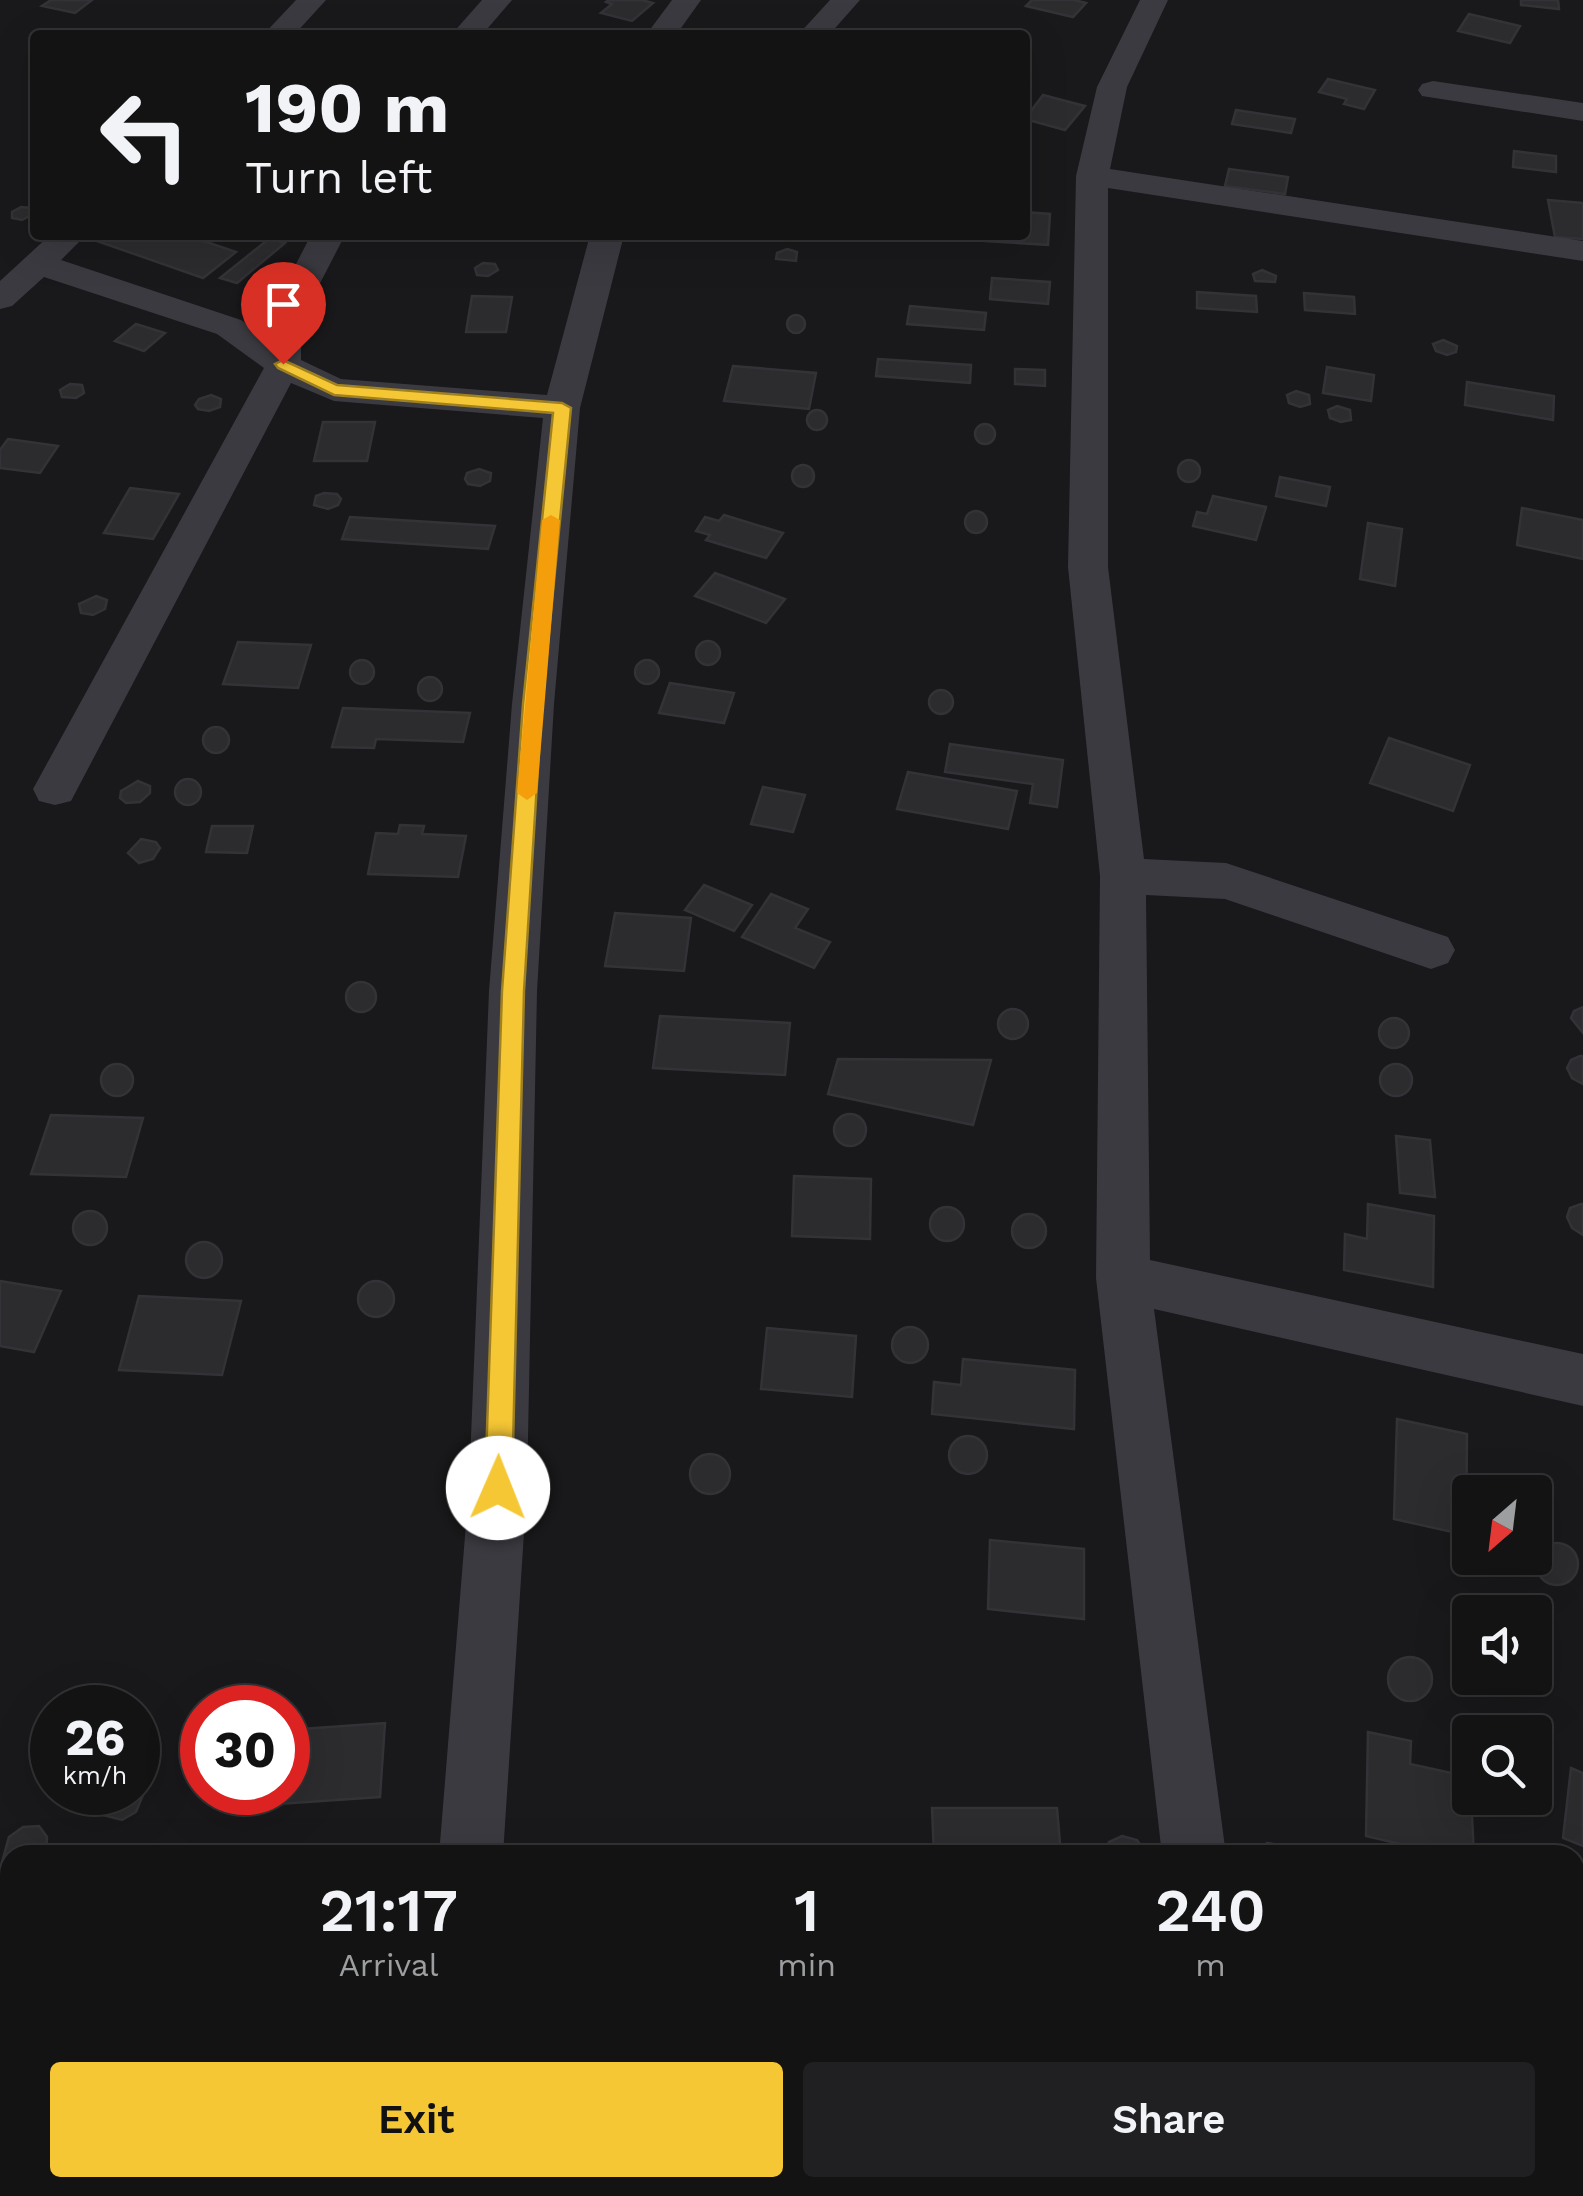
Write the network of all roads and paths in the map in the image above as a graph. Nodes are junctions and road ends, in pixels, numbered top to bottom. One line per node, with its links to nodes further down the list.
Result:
1 (312, 0): 6 (street)
2 (498, 0): 7 (street)
3 (687, 0): 8 (street)
4 (846, 0): 9 (street)
5 (1154, 0): 12 (street)
6 (283, 30)
7 (471, 30)
8 (665, 30)
9 (817, 30)
10 (1433, 90): 11 (street)
11 (1583, 112)
12 (1092, 176): 16 (street); 22 (street)
13 (64, 240): 17 (street)
14 (325, 240): 19 (street)
15 (605, 240): 20 (street)
16 (1583, 251)
17 (39, 264): 18 (street); 19 (street)
18 (0, 299)
19 (283, 364): 20 (street); 21 (street)
20 (562, 408): 26 (street)
21 (55, 789)
22 (1123, 876): 23 (street); 24 (street)
23 (1430, 950)
24 (1123, 1278): 25 (street); 27 (street)
25 (1583, 1380)
26 (472, 1845)
27 (1193, 1845)

